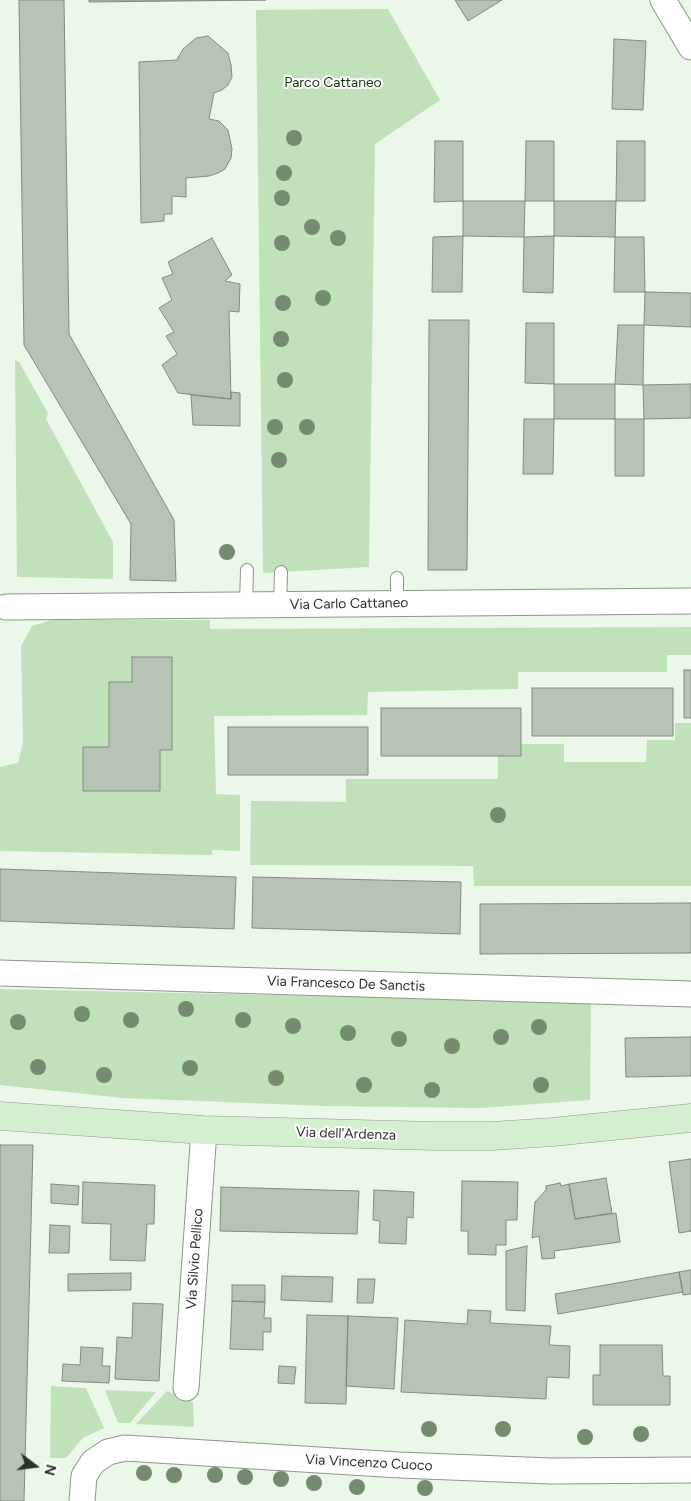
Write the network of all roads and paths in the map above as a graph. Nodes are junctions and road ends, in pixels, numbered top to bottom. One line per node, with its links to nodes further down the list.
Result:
1 (663, 0): 2 (street)
2 (691, 47)
3 (247, 570): 8 (lane)
4 (281, 572): 9 (lane)
5 (397, 578): 7 (lane)
6 (691, 601): 7 (street, Via Carlo Cattaneo)
7 (396, 603): 9 (street, Via Carlo Cattaneo)
8 (246, 604): 9 (street, Via Carlo Cattaneo); 10 (street, Via Carlo Cattaneo)
9 (280, 605)
10 (2, 608)
11 (0, 973): 12 (street, Via Francesco De Sanctis)
12 (691, 994)
13 (0, 1116): 15 (main road, Via dell'Ardenza)
14 (691, 1118): 15 (main road, Via dell'Ardenza)
15 (204, 1130): 16 (street, Via Silvio Pellico)
16 (186, 1388)
17 (691, 1470): 18 (street, Via Vincenzo Cuoco)
18 (82, 1501)

